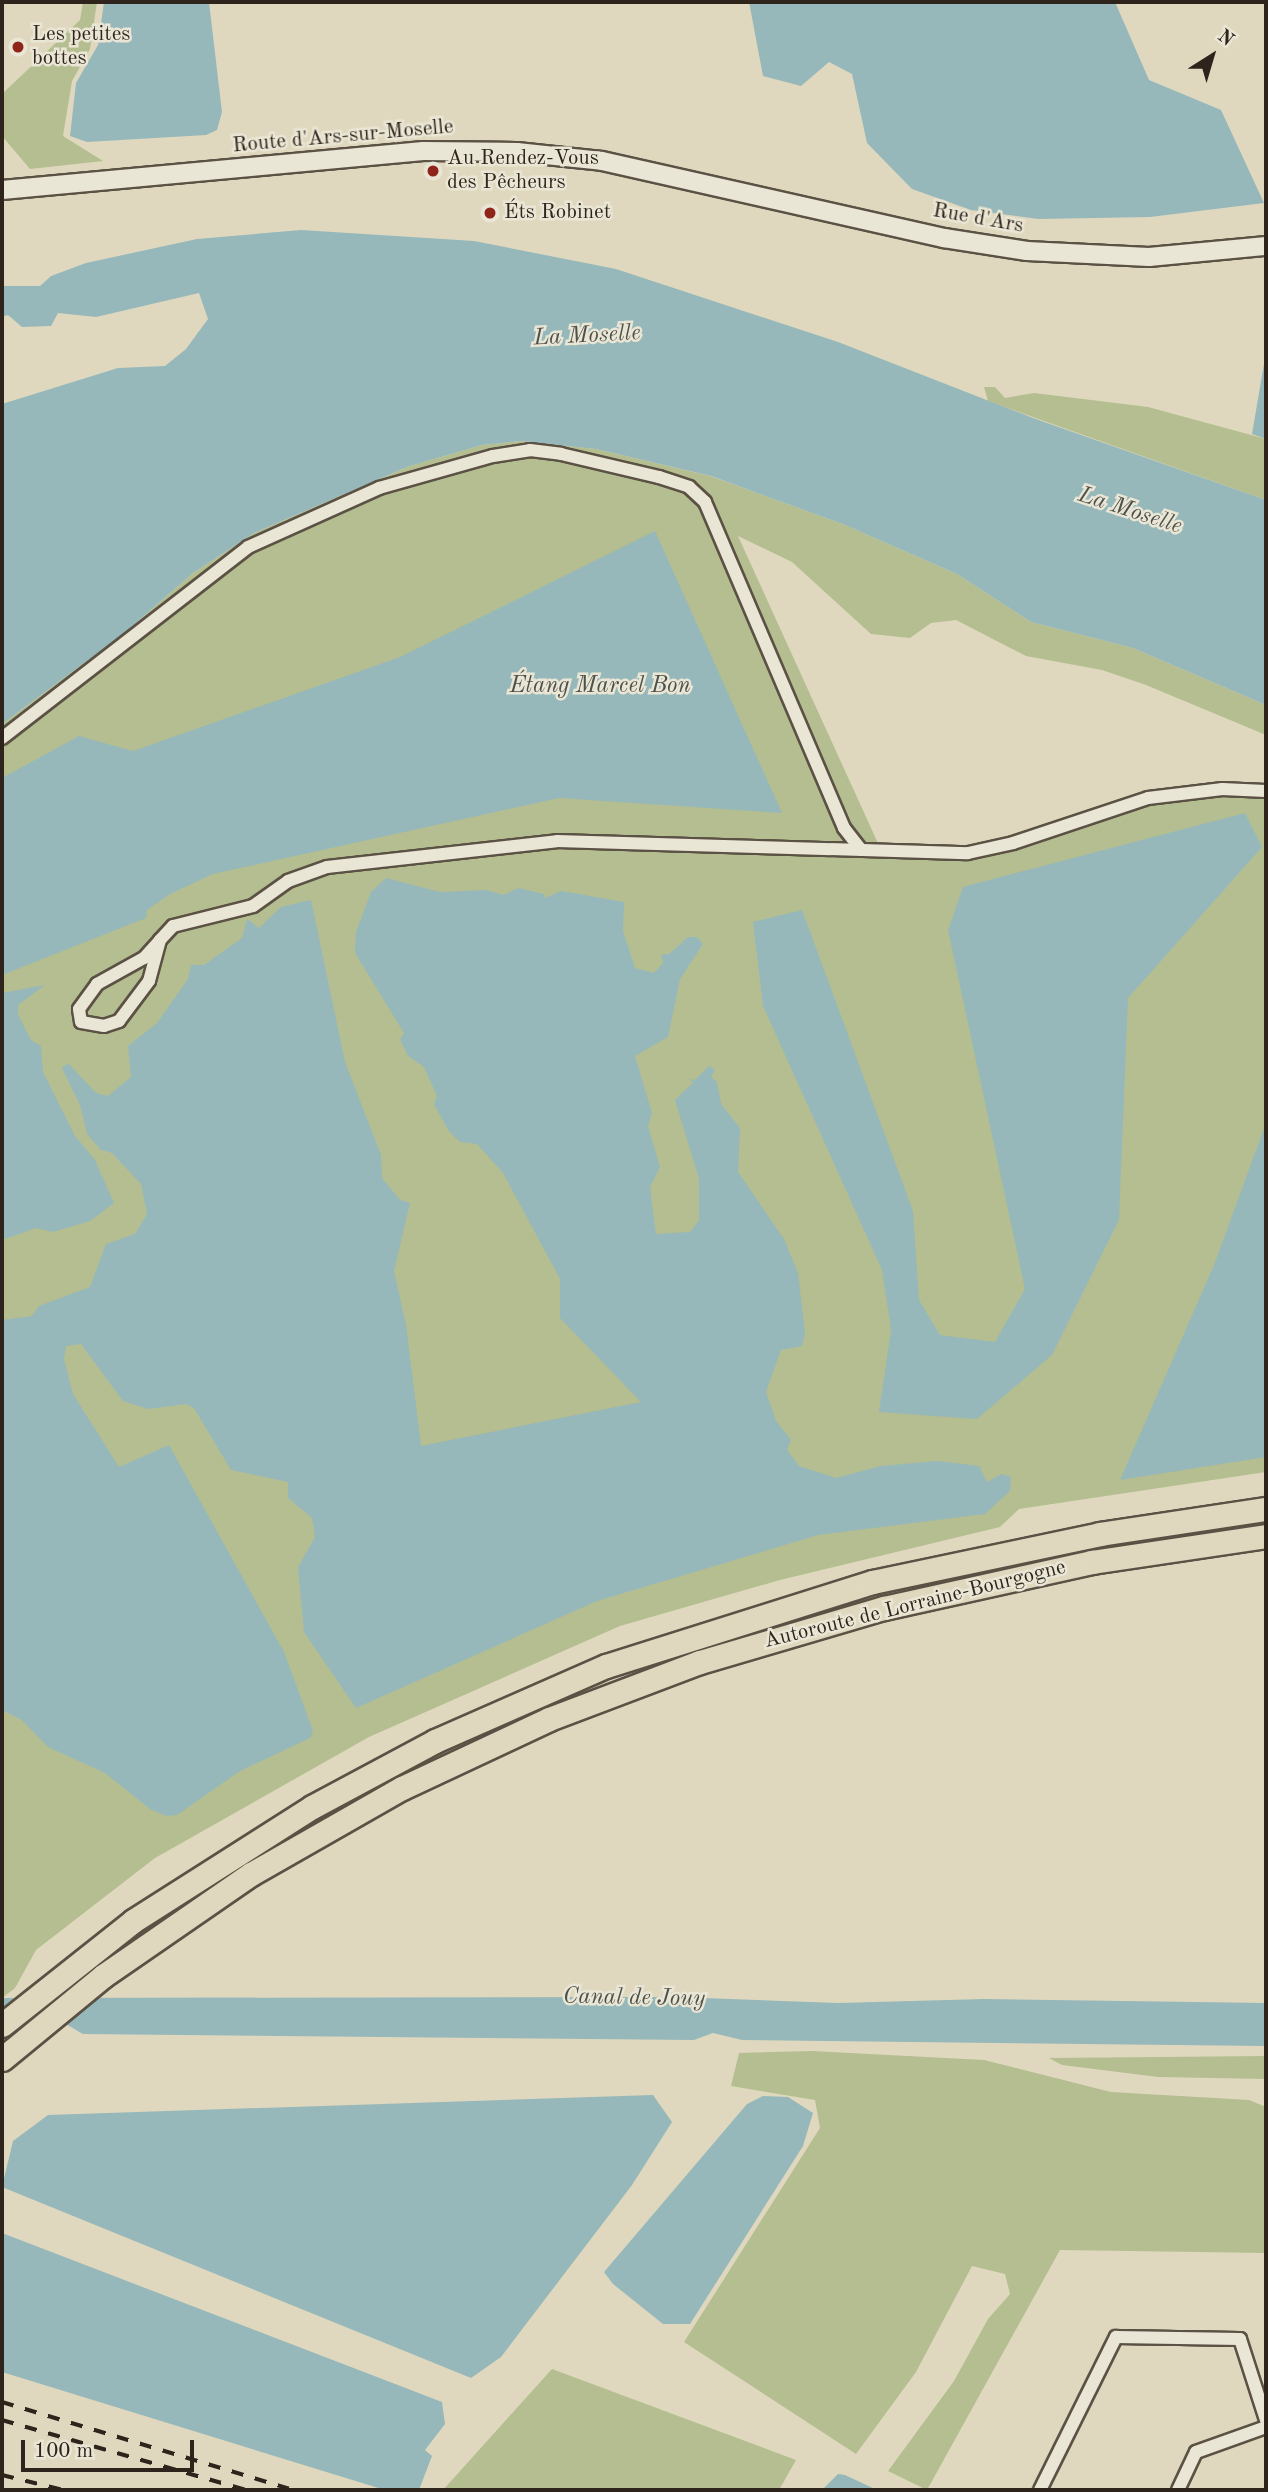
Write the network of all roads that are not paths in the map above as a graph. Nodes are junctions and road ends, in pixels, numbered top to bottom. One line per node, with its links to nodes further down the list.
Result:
1 (687, 179): 2 (main road, Route d'Ars-sur-Moselle); 3 (main road, Rue d'Ars)
2 (2, 190)
3 (1266, 246)
4 (2, 738): 6 (street)
5 (1266, 791): 6 (street)
6 (861, 850): 7 (street)
7 (160, 940): 7 (street)
8 (1266, 1509): 10 (highway, Autoroute de Lorraine-Bourgogne)
9 (1266, 1536): 11 (highway, Autoroute de Lorraine-Bourgogne)
10 (2, 2025)
11 (6, 2055)
12 (1266, 2420): 14 (street)
13 (1266, 2427): 15 (street)
14 (1040, 2490)
15 (1178, 2490)

